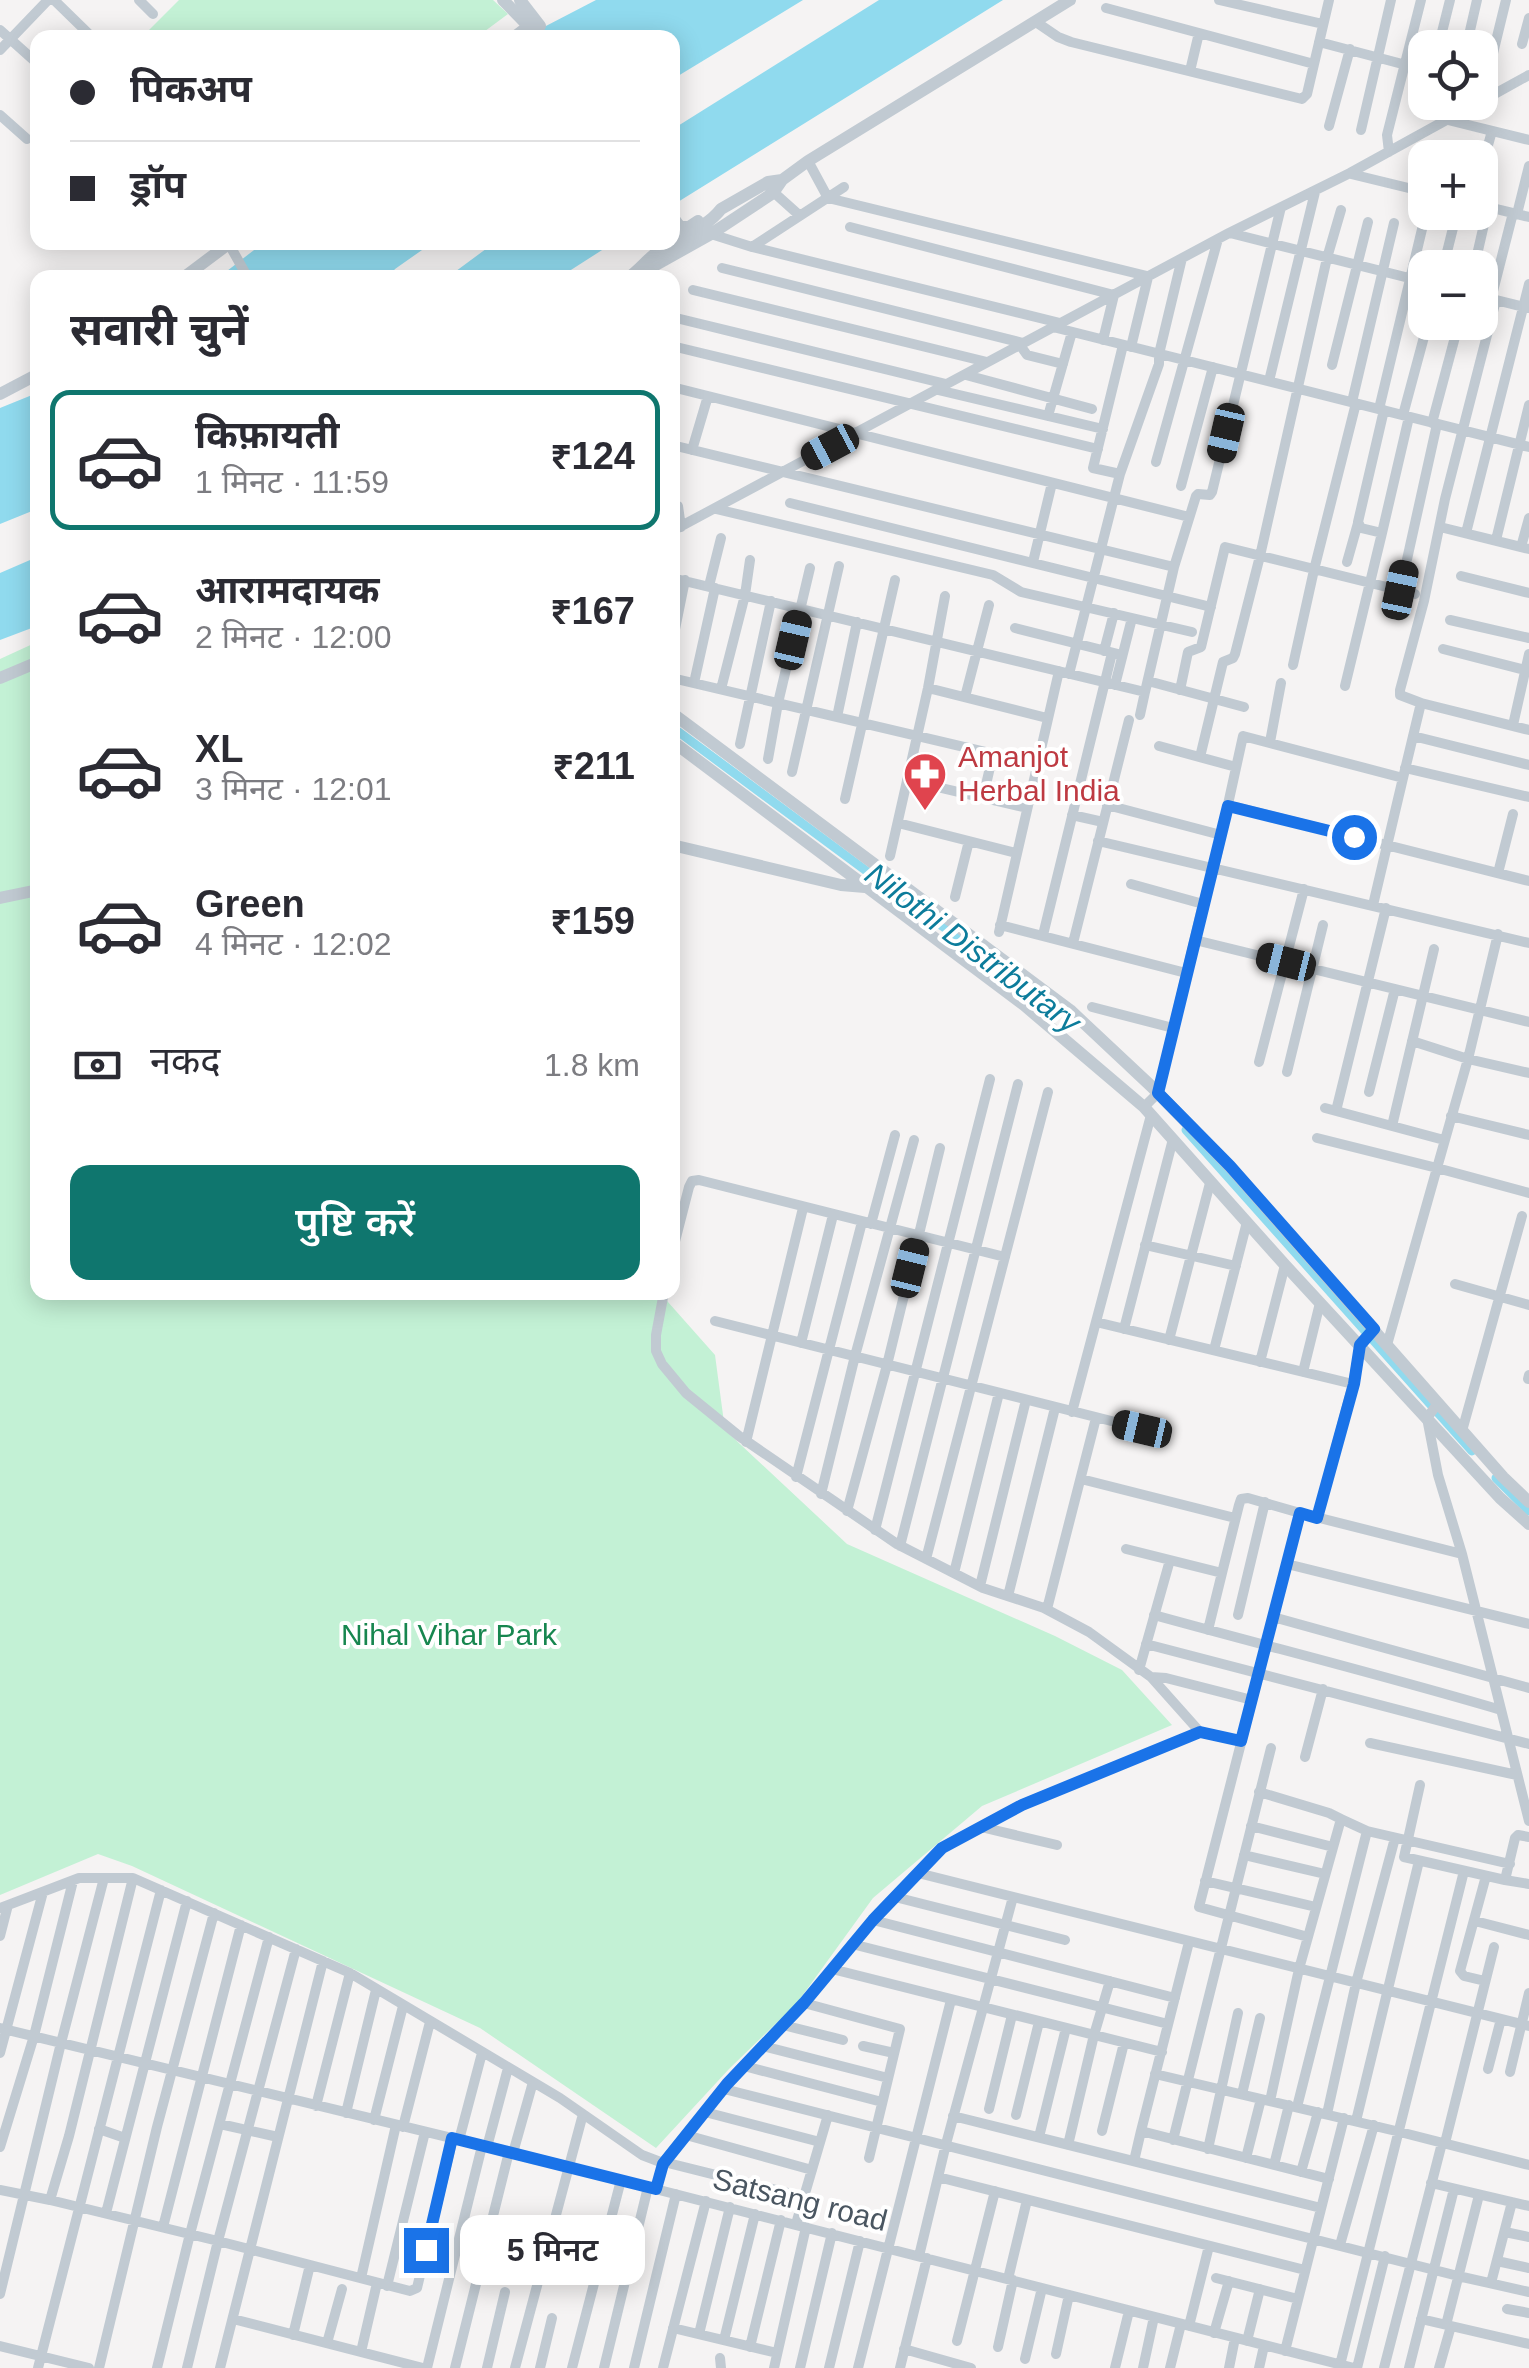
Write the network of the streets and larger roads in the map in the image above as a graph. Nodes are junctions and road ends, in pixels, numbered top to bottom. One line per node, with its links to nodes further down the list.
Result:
1 (139, 0): 14 (street)
2 (503, 0): 18 (street)
3 (520, 0): 18 (street)
4 (1070, 0): 16 (street)
5 (1220, 0): 17 (street)
6 (1329, 0): 17 (street)
7 (1391, 0): 31 (street)
8 (1420, 0): 33 (street)
9 (1450, 0): 21 (street)
10 (1476, 0): 22 (street)
11 (1506, 0): 23 (street)
12 (47, 1): 20 (street); 25 (street)
13 (1106, 8): 24 (street)
14 (153, 14)
15 (1529, 18): 27 (street)
16 (1036, 22): 35 (street); 47 (street)
17 (1323, 24): 26 (street)
18 (536, 27)
19 (0, 30): 25 (street)
20 (83, 30)
21 (1442, 30)
22 (1470, 30)
23 (1498, 30)
24 (1198, 33): 32 (street); 35 (street)
25 (10, 39): 28 (street); 30 (street)
26 (1319, 42): 29 (street); 32 (street)
27 (1522, 44)
28 (0, 50)
29 (1350, 50): 31 (street); 40 (street)
30 (30, 57)
31 (1378, 57): 33 (street); 41 (street)
32 (1314, 64): 35 (street)
33 (1405, 65): 34 (street); 46 (street)
34 (1408, 66)
35 (1190, 72)
36 (1528, 76): 37 (street)
37 (1500, 91)
38 (0, 115): 43 (street)
39 (1447, 120): 42 (street); 46 (street)
40 (1329, 126)
41 (1361, 130)
42 (1492, 131): 44 (street); 45 (street)
43 (26, 139)
44 (1489, 140)
45 (1529, 140)
46 (1389, 152): 49 (street)
47 (808, 161): 51 (street); 54 (street)
48 (1529, 166): 57 (street)
49 (1350, 174): 52 (street); 53 (street)
50 (844, 187): 54 (street)
51 (769, 188): 58 (street); 62 (street); 63 (street)
52 (1408, 188)
53 (1315, 192): 55 (street); 69 (street)
54 (828, 198): 58 (street); 78 (street)
55 (1281, 207): 64 (street); 65 (street)
56 (1341, 210): 71 (street)
57 (1520, 214): 77 (street)
58 (799, 215): 66 (street)
59 (1368, 222): 72 (street)
60 (1394, 224): 76 (street)
61 (850, 227): 83 (street)
62 (680, 229): 63 (street)
63 (711, 234): 66 (street)
64 (1224, 236): 65 (street); 70 (street); 97 (street)
65 (1272, 244): 69 (street); 103 (street)
66 (752, 248): 87 (street)
67 (221, 250): 74 (street)
68 (664, 250): 75 (street)
69 (1300, 251): 71 (street); 105 (street)
70 (1182, 258): 78 (street); 96 (street)
71 (1328, 258): 72 (street); 107 (street)
72 (1356, 265): 76 (street); 100 (street)
73 (722, 268): 93 (street)
74 (194, 270)
75 (639, 270)
76 (1382, 271): 79 (street); 112 (street)
77 (1498, 274)
78 (1148, 276): 83 (street); 94 (street)
79 (1408, 278)
80 (1529, 284): 85 (street)
81 (1408, 287): 116 (street)
82 (693, 290): 98 (street)
83 (1114, 295): 87 (street); 89 (street)
84 (1498, 300): 85 (street)
85 (1526, 308): 123 (street)
86 (680, 319): 106 (street)
87 (1057, 325): 88 (street); 93 (street)
88 (1072, 332): 89 (street); 99 (street)
89 (1103, 340): 94 (street)
90 (1424, 340): 118 (street)
91 (1455, 340): 119 (street)
92 (1481, 340): 121 (street)
93 (1022, 344): 98 (street); 99 (street)
94 (1127, 346): 96 (street); 120 (street)
95 (680, 348): 113 (street)
96 (1159, 354): 97 (street); 130 (street)
97 (1185, 360): 101 (street); 128 (street)
98 (988, 362): 102 (street)
99 (1063, 364): 111 (street)
100 (1332, 365)
101 (1213, 367): 103 (street); 132 (street)
102 (965, 374): 106 (street); 111 (street)
103 (1240, 374): 105 (street); 136 (street)
104 (30, 378): 109 (street)
105 (1268, 381): 107 (street)
106 (942, 387): 113 (street); 117 (street)
107 (1296, 388): 112 (street); 148 (street)
108 (680, 389): 110 (street)
109 (0, 394)
110 (708, 396): 122 (street); 127 (street)
111 (1053, 399): 115 (street); 117 (street)
112 (1354, 403): 116 (street); 155 (street)
113 (910, 404): 122 (street); 126 (street)
114 (1529, 405): 124 (street)
115 (1092, 409)
116 (1382, 410): 118 (street); 138 (street)
117 (1048, 416): 120 (street)
118 (1406, 416): 119 (street); 141 (street)
119 (1435, 423): 121 (street); 163 (street)
120 (1103, 429): 126 (street)
121 (1464, 431): 123 (street); 140 (street)
122 (854, 434): 129 (street); 131 (street)
123 (1490, 437): 124 (street); 142 (street)
124 (1524, 446): 145 (street)
125 (680, 447): 127 (street)
126 (1098, 449): 130 (street)
127 (692, 450): 129 (street)
128 (1156, 462)
129 (782, 472): 135 (street); 143 (street)
130 (1120, 474): 133 (street)
131 (1052, 483): 133 (street); 143 (street)
132 (1181, 486)
133 (1114, 498): 136 (street); 147 (street)
134 (790, 503): 150 (street)
135 (715, 508): 139 (street); 172 (street)
136 (1189, 517): 153 (street)
137 (1529, 518): 146 (street)
138 (1358, 522): 141 (street); 151 (street)
139 (680, 527)
140 (1440, 527): 142 (street); 210 (street)
141 (1382, 532): 161 (street)
142 (1466, 533): 145 (street)
143 (1040, 535): 147 (street); 150 (street)
144 (721, 538): 162 (street)
145 (1496, 540): 146 (street)
146 (1525, 548)
147 (1102, 550): 153 (street); 157 (street)
148 (1260, 556): 155 (street); 173 (street); 208 (street)
149 (750, 560): 166 (street)
150 (1033, 562): 157 (street)
151 (1347, 562)
152 (839, 566): 176 (street)
153 (1174, 567): 168 (street)
154 (810, 568): 174 (street)
155 (1314, 570): 161 (street); 192 (street)
156 (1461, 576): 164 (street)
157 (1094, 578): 168 (street); 172 (street)
158 (680, 579): 159 (street)
159 (685, 580): 162 (street); 170 (street)
160 (895, 580): 182 (street)
161 (1371, 583): 163 (street); 201 (street)
162 (712, 587): 166 (street); 197 (street)
163 (1400, 590): 165 (street)
164 (1529, 593)
165 (1415, 594)
166 (744, 595): 169 (street); 203 (street)
167 (945, 596): 185 (street)
168 (1167, 596): 173 (street); 180 (street)
169 (771, 601): 174 (street); 206 (street)
170 (680, 605)
171 (989, 605): 188 (street)
172 (1087, 607): 175 (street); 186 (street)
173 (1211, 607): 204 (street)
174 (800, 608): 176 (street); 209 (street)
175 (1114, 613): 177 (street); 189 (street)
176 (828, 615): 179 (street); 212 (street)
177 (1132, 618): 180 (street); 189 (street)
178 (1450, 620): 184 (street)
179 (857, 622): 182 (street); 213 (street)
180 (1161, 624): 183 (street); 200 (street)
181 (1015, 628): 186 (street)
182 (884, 629): 185 (street); 216 (street)
183 (1192, 632)
184 (1529, 638)
185 (937, 640): 188 (street); 202 (street)
186 (1078, 643): 189 (street); 194 (street)
187 (1443, 648): 193 (street)
188 (978, 650): 194 (street); 207 (street)
189 (1113, 653): 198 (street)
190 (1529, 654): 193 (street)
191 (30, 665): 195 (street)
192 (1294, 665)
193 (1527, 670): 205 (street)
194 (1064, 672): 198 (street); 214 (street)
195 (0, 678)
196 (680, 680): 197 (street)
197 (694, 683): 203 (street)
198 (1110, 683): 200 (street); 240 (street)
199 (1280, 683): 221 (street)
200 (1147, 686): 204 (street); 237 (street)
201 (1345, 686)
202 (928, 688): 207 (street); 219 (street)
203 (722, 689): 206 (street)
204 (1180, 690): 208 (street)
205 (1525, 691): 217 (street)
206 (750, 696): 209 (street); 222 (street)
207 (965, 697): 214 (street)
208 (1214, 700): 211 (street); 226 (street)
209 (778, 703): 212 (street); 227 (street)
210 (1421, 703): 217 (street); 220 (street)
211 (1244, 706)
212 (808, 710): 213 (street); 231 (street)
213 (836, 717): 216 (street)
214 (1048, 718): 228 (street)
215 (680, 720): 289 (street)
216 (862, 723): 219 (street); 236 (street)
217 (1512, 726): 218 (street)
218 (1529, 730)
219 (917, 736): 225 (street); 233 (street)
220 (1413, 736): 229 (street); 232 (street)
221 (1270, 742): 230 (street); 232 (street)
222 (740, 744)
223 (1159, 746): 226 (street)
224 (680, 747): 255 (street)
225 (993, 754): 228 (street); 235 (street)
226 (1200, 757): 230 (street)
227 (768, 759)
228 (1036, 764): 239 (street)
229 (1529, 764)
230 (1236, 767): 238 (street)
231 (792, 772)
232 (1404, 773): 234 (street); 247 (street)
233 (907, 780): 235 (street); 243 (street)
234 (1529, 796)
235 (983, 798): 239 (street)
236 (845, 799)
237 (1107, 804): 242 (street); 244 (street)
238 (1228, 806): 244 (street); 247 (street)
239 (1026, 808): 249 (street)
240 (1072, 814): 242 (street); 265 (street)
241 (1513, 814): 252 (street)
242 (1103, 822): 246 (street)
243 (898, 823): 245 (street); 250 (street)
244 (1221, 835): 251 (street)
245 (969, 841): 249 (street); 258 (street)
246 (1098, 841): 251 (street); 268 (street)
247 (1386, 845): 252 (street); 261 (street)
248 (680, 847): 255 (street)
249 (1016, 853): 265 (street)
250 (890, 856)
251 (1214, 868): 256 (street); 260 (street)
252 (1498, 873): 253 (street)
253 (1529, 881)
254 (1131, 884): 260 (street)
255 (865, 887): 289 (street)
256 (1304, 889): 261 (street); 270 (street)
257 (30, 892): 259 (street)
258 (955, 897)
259 (0, 898)
260 (1203, 904): 266 (street)
261 (1373, 905): 262 (street)
262 (1386, 908): 264 (street); 273 (street)
263 (1323, 925): 271 (street)
264 (1498, 934): 267 (street); 277 (street)
265 (1043, 935): 268 (street)
266 (1195, 940): 270 (street); 272 (street)
267 (1529, 942)
268 (1073, 943): 272 (street)
269 (1434, 949): 275 (street)
270 (1286, 962): 271 (street); 282 (street)
271 (1312, 968): 273 (street); 283 (street)
272 (1186, 973): 279 (street)
273 (1368, 982): 274 (street); 291 (street)
274 (1395, 989): 275 (street); 288 (street)
275 (1423, 996): 277 (street); 280 (street)
276 (1092, 1008): 279 (street)
277 (1479, 1010): 278 (street); 281 (street)
278 (1529, 1022)
279 (1173, 1028): 289 (street)
280 (1412, 1041): 281 (street); 291 (street)
281 (1468, 1059): 284 (street); 290 (street)
282 (1259, 1062)
283 (1287, 1072)
284 (1529, 1073)
285 (990, 1079): 310 (street)
286 (1018, 1084): 312 (street)
287 (1048, 1092): 314 (street)
288 (1369, 1092)
289 (1151, 1103): 295 (street); 323 (street); 326 (street)
290 (1450, 1116): 293 (street); 297 (street)
291 (1392, 1126): 297 (street)
292 (895, 1135): 306 (street)
293 (1529, 1135)
294 (1317, 1138): 299 (street)
295 (1173, 1139): 300 (street); 311 (street)
296 (914, 1140): 308 (street)
297 (1444, 1140): 299 (street)
298 (940, 1148): 309 (street)
299 (1437, 1168): 301 (street); 329 (street)
300 (1210, 1182): 305 (street); 313 (street)
301 (1529, 1193)
302 (803, 1208): 303 (street); 307 (street); 325 (street)
303 (833, 1215): 306 (street); 328 (street)
304 (1522, 1216): 318 (street)
305 (1247, 1222): 315 (street); 316 (street)
306 (866, 1223): 308 (street); 330 (street)
307 (680, 1224)
308 (890, 1229): 309 (street); 332 (street)
309 (918, 1236): 310 (street); 334 (street)
310 (948, 1243): 312 (street); 335 (street)
311 (1145, 1245): 313 (street); 324 (street)
312 (976, 1250): 314 (street); 337 (street)
313 (1190, 1256): 316 (street); 327 (street)
314 (1005, 1257): 339 (street)
315 (1285, 1265): 320 (street); 333 (street)
316 (1236, 1266): 331 (street)
317 (1455, 1284): 318 (street)
318 (1500, 1297): 321 (street); 347 (street)
319 (663, 1300): 348 (street)
320 (1320, 1303): 326 (street); 336 (street)
321 (1529, 1305)
322 (715, 1321): 325 (street)
323 (1096, 1322): 324 (street); 344 (street)
324 (1124, 1329): 327 (street)
325 (773, 1336): 328 (street); 348 (street)
326 (1367, 1336): 329 (street); 338 (street); 343 (street)
327 (1169, 1340): 331 (street)
328 (801, 1342): 330 (street)
329 (1388, 1345): 343 (street)
330 (828, 1350): 332 (street); 349 (street)
331 (1214, 1350): 333 (street)
332 (855, 1356): 334 (street); 351 (street)
333 (1260, 1362): 336 (street)
334 (886, 1364): 335 (street); 354 (street)
335 (915, 1372): 337 (street); 359 (street)
336 (1304, 1372): 338 (street)
337 (944, 1379): 339 (street); 360 (street)
338 (1354, 1384): 357 (street)
339 (970, 1386): 340 (street); 363 (street)
340 (999, 1393): 341 (street); 366 (street)
341 (1026, 1400): 342 (street); 368 (street)
342 (1055, 1408): 344 (street); 369 (street)
343 (1433, 1410): 347 (street); 358 (street); 362 (street)
344 (1072, 1412): 345 (street)
345 (1096, 1418): 346 (street); 350 (street)
346 (1142, 1429)
347 (1462, 1430): 353 (street)
348 (746, 1442): 349 (street)
349 (796, 1476): 351 (street)
350 (1080, 1478): 356 (street); 370 (street)
351 (820, 1494): 354 (street)
352 (1265, 1502): 355 (street); 356 (street); 373 (street)
353 (1529, 1502)
354 (846, 1511): 359 (street)
355 (1300, 1513): 357 (street); 365 (street)
356 (1236, 1518): 367 (street)
357 (1317, 1518): 362 (street)
358 (1529, 1524)
359 (875, 1530): 360 (street)
360 (900, 1546): 363 (street)
361 (1126, 1549): 364 (street)
362 (1462, 1554): 371 (street)
363 (926, 1559): 366 (street)
364 (1170, 1560): 367 (street); 372 (street)
365 (1287, 1564): 371 (street); 374 (street)
366 (954, 1573): 368 (street)
367 (1222, 1573): 376 (street)
368 (980, 1586): 369 (street)
369 (1008, 1596): 370 (street)
370 (1047, 1609): 379 (street)
371 (1476, 1610): 375 (street); 382 (street)
372 (1154, 1615): 376 (street); 377 (street)
373 (1238, 1615)
374 (1273, 1617): 378 (street); 382 (street)
375 (1529, 1624)
376 (1208, 1630): 378 (street)
377 (1146, 1644): 379 (street); 380 (street)
378 (1266, 1646): 380 (street); 386 (street)
379 (1139, 1670): 381 (street)
380 (1259, 1672): 384 (street); 385 (street)
381 (1151, 1677): 385 (street); 387 (street)
382 (1493, 1678): 383 (street); 386 (street)
383 (1529, 1688)
384 (1323, 1689): 388 (street); 393 (street)
385 (1252, 1700): 389 (street)
386 (1501, 1710): 388 (street)
387 (1200, 1732): 389 (street); 400 (street)
388 (1508, 1739): 391 (street); 394 (street)
389 (1241, 1741): 417 (street)
390 (1370, 1743): 394 (street)
391 (1529, 1744)
392 (1270, 1748): 396 (street)
393 (1305, 1757)
394 (1518, 1776): 398 (street)
395 (1420, 1785): 403 (street)
396 (1260, 1792): 397 (street); 399 (street)
397 (1341, 1820): 401 (street); 405 (street)
398 (1529, 1821)
399 (1251, 1826): 405 (street); 406 (street)
400 (981, 1827): 404 (street); 410 (street)
401 (1367, 1831): 403 (street); 448 (street)
402 (1529, 1836): 408 (street)
403 (1401, 1839): 407 (street); 408 (street); 452 (street)
404 (1057, 1845)
405 (1332, 1847): 411 (street)
406 (1244, 1855): 411 (street); 419 (street)
407 (1419, 1862): 409 (street); 454 (street)
408 (1510, 1864): 415 (street)
409 (1464, 1871): 412 (street); 458 (street)
410 (918, 1873): 422 (street); 423 (street)
411 (1325, 1874): 426 (street)
412 (1486, 1876): 415 (street); 430 (street)
413 (104, 1878): 414 (street); 416 (street); 479 (street)
414 (132, 1878): 420 (street); 482 (street)
415 (1505, 1880): 418 (street)
416 (73, 1881): 421 (street); 476 (street)
417 (1205, 1882): 419 (street); 428 (street)
418 (1529, 1884)
419 (1235, 1889): 426 (street); 428 (street)
420 (161, 1890): 424 (street); 487 (street)
421 (43, 1892): 425 (street); 473 (street)
422 (894, 1897): 429 (street); 431 (street)
423 (1013, 1898): 431 (street); 438 (street)
424 (187, 1901): 427 (street); 488 (street)
425 (4, 1907): 434 (street)
426 (1316, 1908): 436 (street)
427 (214, 1913): 432 (street); 492 (street)
428 (1228, 1914): 436 (street); 442 (street)
429 (873, 1920): 439 (street); 443 (street)
430 (1474, 1921): 433 (street); 450 (street)
431 (1005, 1924): 437 (street); 443 (street)
432 (242, 1925): 435 (street); 495 (street)
433 (1529, 1935)
434 (0, 1936)
435 (269, 1937): 441 (street); 499 (street)
436 (1308, 1937): 446 (street)
437 (1065, 1940)
438 (1189, 1942): 442 (street); 456 (street)
439 (852, 1944): 445 (street); 449 (street)
440 (1494, 1947): 450 (street)
441 (296, 1949): 444 (street); 502 (street)
442 (1220, 1950): 446 (street); 498 (street)
443 (997, 1952): 449 (street); 451 (street)
444 (323, 1961): 447 (street); 504 (street)
445 (832, 1969): 457 (street); 459 (street)
446 (1299, 1970): 448 (street); 505 (street)
447 (350, 1973): 453 (street); 507 (street)
448 (1329, 1977): 452 (street); 508 (street)
449 (989, 1980): 461 (street); 462 (street)
450 (1486, 1980): 464 (street)
451 (1110, 1981): 456 (street); 462 (street)
452 (1356, 1983): 454 (street); 512 (street)
453 (376, 1990): 460 (street); 511 (street)
454 (1388, 1992): 458 (street); 518 (street)
455 (1529, 1993): 472 (street)
456 (1175, 1998): 470 (street)
457 (951, 2000): 461 (street); 531 (street)
458 (1432, 2002): 464 (street); 528 (street)
459 (804, 2003): 471 (street); 486 (street)
460 (403, 2006): 468 (street); 517 (street)
461 (982, 2007): 465 (street); 516 (street)
462 (1102, 2008): 470 (street); 475 (street)
463 (1238, 2012): 501 (street)
464 (1477, 2013): 467 (street); 537 (street)
465 (1012, 2015): 469 (street); 509 (street)
466 (1260, 2018): 503 (street)
467 (1501, 2019): 472 (street); 491 (street)
468 (430, 2022): 485 (street); 521 (street)
469 (1040, 2022): 474 (street); 515 (street)
470 (1168, 2024): 483 (street)
471 (783, 2025): 477 (street); 480 (street)
472 (1526, 2025): 493 (street)
473 (3, 2028): 476 (street, Satsang road); 484 (street)
474 (1066, 2028): 475 (street); 532 (street)
475 (1094, 2035): 478 (street); 539 (street)
476 (34, 2036): 479 (street, Satsang road); 541 (street)
477 (844, 2040)
478 (1124, 2042): 483 (street); 525 (street)
479 (61, 2043): 482 (street, Satsang road); 563 (street)
480 (762, 2046): 489 (street); 496 (street)
481 (863, 2046): 486 (street)
482 (89, 2050): 487 (street, Satsang road); 565 (street)
483 (1162, 2052): 494 (street)
484 (0, 2053)
485 (482, 2053): 490 (street); 534 (street)
486 (894, 2053): 496 (street)
487 (118, 2057): 488 (street, Satsang road); 523 (street)
488 (145, 2064): 492 (street, Satsang road); 533 (street)
489 (744, 2066): 500 (street); 506 (street)
490 (508, 2068): 497 (street); 540 (street)
491 (1488, 2069)
492 (172, 2071): 495 (street, Satsang road); 575 (street)
493 (1510, 2072)
494 (1155, 2074): 498 (street); 527 (street)
495 (203, 2078): 499 (street, Satsang road); 578 (street)
496 (888, 2078): 506 (street)
497 (533, 2082): 513 (street); 543 (street)
498 (1189, 2082): 501 (street); 535 (street)
499 (231, 2085): 502 (street, Satsang road); 519 (street)
500 (724, 2088): 510 (street); 514 (street)
501 (1222, 2090): 503 (street); 542 (street)
502 (260, 2092): 504 (street, Satsang road); 524 (street)
503 (1242, 2094): 505 (street)
504 (288, 2099): 507 (street, Satsang road); 530 (street)
505 (1266, 2100): 508 (street); 545 (street)
506 (882, 2102): 522 (street)
507 (316, 2106): 511 (street, Satsang road)
508 (1293, 2106): 512 (street); 548 (street)
509 (989, 2109)
510 (705, 2112): 529 (street); 536 (street)
511 (346, 2113): 517 (street, Satsang road)
512 (1322, 2113): 518 (street); 552 (street)
513 (584, 2114): 547 (street); 550 (street)
514 (828, 2115): 522 (street); 536 (street)
515 (1016, 2115)
516 (953, 2116): 532 (street); 538 (street)
517 (374, 2120): 521 (street, Satsang road)
518 (1350, 2120): 520 (street); 554 (street)
519 (220, 2124): 524 (street); 580 (street)
520 (1374, 2125): 528 (street); 586 (street)
521 (399, 2126): 526 (street, Satsang road); 601 (street)
522 (876, 2127): 531 (street); 544 (street)
523 (99, 2129): 533 (street); 569 (street)
524 (249, 2130): 530 (street); 585 (street)
525 (1102, 2131)
526 (424, 2132): 534 (street, Satsang road); 605 (street)
527 (1140, 2132): 535 (street); 546 (street)
528 (1400, 2132): 537 (street); 590 (street)
529 (686, 2135): 547 (street); 551 (street)
530 (278, 2137): 589 (street)
531 (918, 2137): 538 (street); 588 (street)
532 (1039, 2137): 539 (street)
533 (125, 2138): 573 (street)
534 (456, 2139): 540 (street, Satsang road); 605 (street)
535 (1173, 2140): 542 (street)
536 (820, 2142): 551 (street)
537 (1444, 2143): 549 (street); 556 (street)
538 (946, 2144): 553 (street); 583 (street)
539 (1068, 2144): 546 (street)
540 (485, 2146): 543 (street, Satsang road); 653 (street)
541 (0, 2147)
542 (1208, 2148): 545 (street)
543 (511, 2152): 550 (street, Satsang road); 654 (street)
544 (868, 2158)
545 (1246, 2158): 548 (street)
546 (1134, 2161): 572 (street)
547 (664, 2163): 557 (street); 564 (street)
548 (1274, 2165): 552 (street)
549 (1529, 2165)
550 (568, 2166): 555 (street, Satsang road); 656 (street)
551 (812, 2170): 564 (street)
552 (1301, 2172): 554 (street)
553 (938, 2177): 560 (street); 591 (street)
554 (1329, 2179): 572 (street)
555 (620, 2180): 557 (street, Satsang road); 658 (street)
556 (1431, 2183): 558 (street); 594 (street)
557 (652, 2188): 561 (street, Satsang road); 659 (street)
558 (1454, 2189): 562 (street); 597 (street)
559 (0, 2190): 563 (street)
560 (995, 2192): 566 (street); 598 (street)
561 (676, 2194): 567 (street, Satsang road); 660 (street)
562 (1479, 2195): 568 (street); 600 (street)
563 (24, 2196): 565 (street); 612 (street)
564 (804, 2197): 577 (street)
565 (50, 2200): 569 (street)
566 (1027, 2200): 587 (street); 603 (street)
567 (706, 2201): 571 (street, Satsang road); 624 (street)
568 (1512, 2202): 570 (street); 579 (street)
569 (78, 2206): 573 (street); 643 (street)
570 (1529, 2206)
571 (730, 2208): 574 (street, Satsang road); 627 (street)
572 (1321, 2208): 583 (street)
573 (106, 2214): 575 (street)
574 (756, 2214): 576 (street, Satsang road); 628 (street)
575 (134, 2220): 578 (street); 648 (street)
576 (781, 2220): 577 (street, Satsang road); 635 (street)
577 (801, 2226): 581 (street, Satsang road); 640 (street)
578 (163, 2228): 580 (street)
579 (1504, 2232): 582 (street); 593 (street)
580 (190, 2234): 585 (street); 649 (street)
581 (832, 2234): 584 (street, Satsang road); 663 (street)
582 (1529, 2237)
583 (1314, 2238): 586 (street); 599 (street)
584 (860, 2240): 588 (street, Satsang road); 664 (street)
585 (218, 2241): 589 (street); 650 (street)
586 (1340, 2245): 590 (street)
587 (1208, 2246): 599 (street); 622 (street)
588 (888, 2248): 591 (street, Satsang road); 665 (street)
589 (250, 2249): 595 (street); 620 (street)
590 (1369, 2252): 592 (street); 646 (street)
591 (923, 2256): 598 (street, Satsang road); 637 (street)
592 (1385, 2256): 594 (street); 646 (street)
593 (1497, 2261): 596 (street); 606 (street)
594 (1410, 2262): 597 (street); 674 (street)
595 (310, 2265): 601 (street); 626 (street)
596 (1529, 2268)
597 (1433, 2269): 600 (street); 621 (street)
598 (974, 2270): 603 (street, Satsang road); 630 (street)
599 (1305, 2270): 614 (street)
600 (1458, 2276): 606 (street); 623 (street)
601 (360, 2278): 605 (street)
602 (1216, 2278): 604 (street)
603 (1010, 2280): 607 (street, Satsang road); 636 (street)
604 (1229, 2281): 609 (street); 625 (street)
605 (382, 2284): 639 (street)
606 (1491, 2284): 611 (street)
607 (1042, 2288): 613 (street, Satsang road); 642 (street)
608 (342, 2289): 631 (street)
609 (1260, 2290): 614 (street); 629 (street)
610 (505, 2292): 655 (street)
611 (1529, 2292)
612 (0, 2294)
613 (1069, 2295): 616 (street, Satsang road); 641 (street)
614 (1298, 2300): 638 (street)
615 (1507, 2309): 617 (street)
616 (1129, 2310): 618 (street, Satsang road); 668 (street)
617 (1529, 2314)
618 (1154, 2317): 622 (street, Satsang road); 669 (street)
619 (552, 2318): 657 (street)
620 (232, 2319): 626 (street); 651 (street)
621 (1421, 2319): 623 (street); 675 (street)
622 (1185, 2325): 625 (street, Satsang road); 670 (street)
623 (1448, 2326): 632 (street); 676 (street)
624 (673, 2328): 627 (street); 661 (street)
625 (1214, 2333): 629 (street, Satsang road)
626 (293, 2334): 631 (street)
627 (699, 2334): 628 (street)
628 (724, 2340): 635 (street)
629 (1241, 2340): 634 (street, Satsang road); 671 (street)
630 (957, 2341)
631 (327, 2343): 639 (street)
632 (1529, 2344)
633 (0, 2346): 643 (street)
634 (1264, 2346): 638 (street, Satsang road); 672 (street)
635 (750, 2347): 640 (street)
636 (998, 2347)
637 (904, 2349): 645 (street); 666 (street)
638 (1288, 2352): 646 (street, Satsang road); 673 (street)
639 (365, 2353): 644 (street); 652 (street)
640 (777, 2353): 662 (street)
641 (1056, 2354)
642 (1025, 2359)
643 (39, 2362): 647 (street)
644 (394, 2364): 653 (street)
645 (954, 2366): 667 (street)
646 (1350, 2367)
647 (89, 2368)
648 (99, 2368)
649 (158, 2368)
650 (187, 2368)
651 (220, 2368)
652 (365, 2368)
653 (425, 2368)
654 (455, 2368)
655 (487, 2368)
656 (515, 2368)
657 (540, 2368)
658 (572, 2368)
659 (604, 2368)
660 (634, 2368)
661 (663, 2368)
662 (774, 2368)
663 (800, 2368)
664 (829, 2368)
665 (858, 2368)
666 (900, 2368)
667 (971, 2368)
668 (1115, 2368)
669 (1143, 2368)
670 (1170, 2368)
671 (1228, 2368)
672 (1259, 2368)
673 (1288, 2368)
674 (1384, 2368)
675 (1408, 2368)
676 (1439, 2368)

